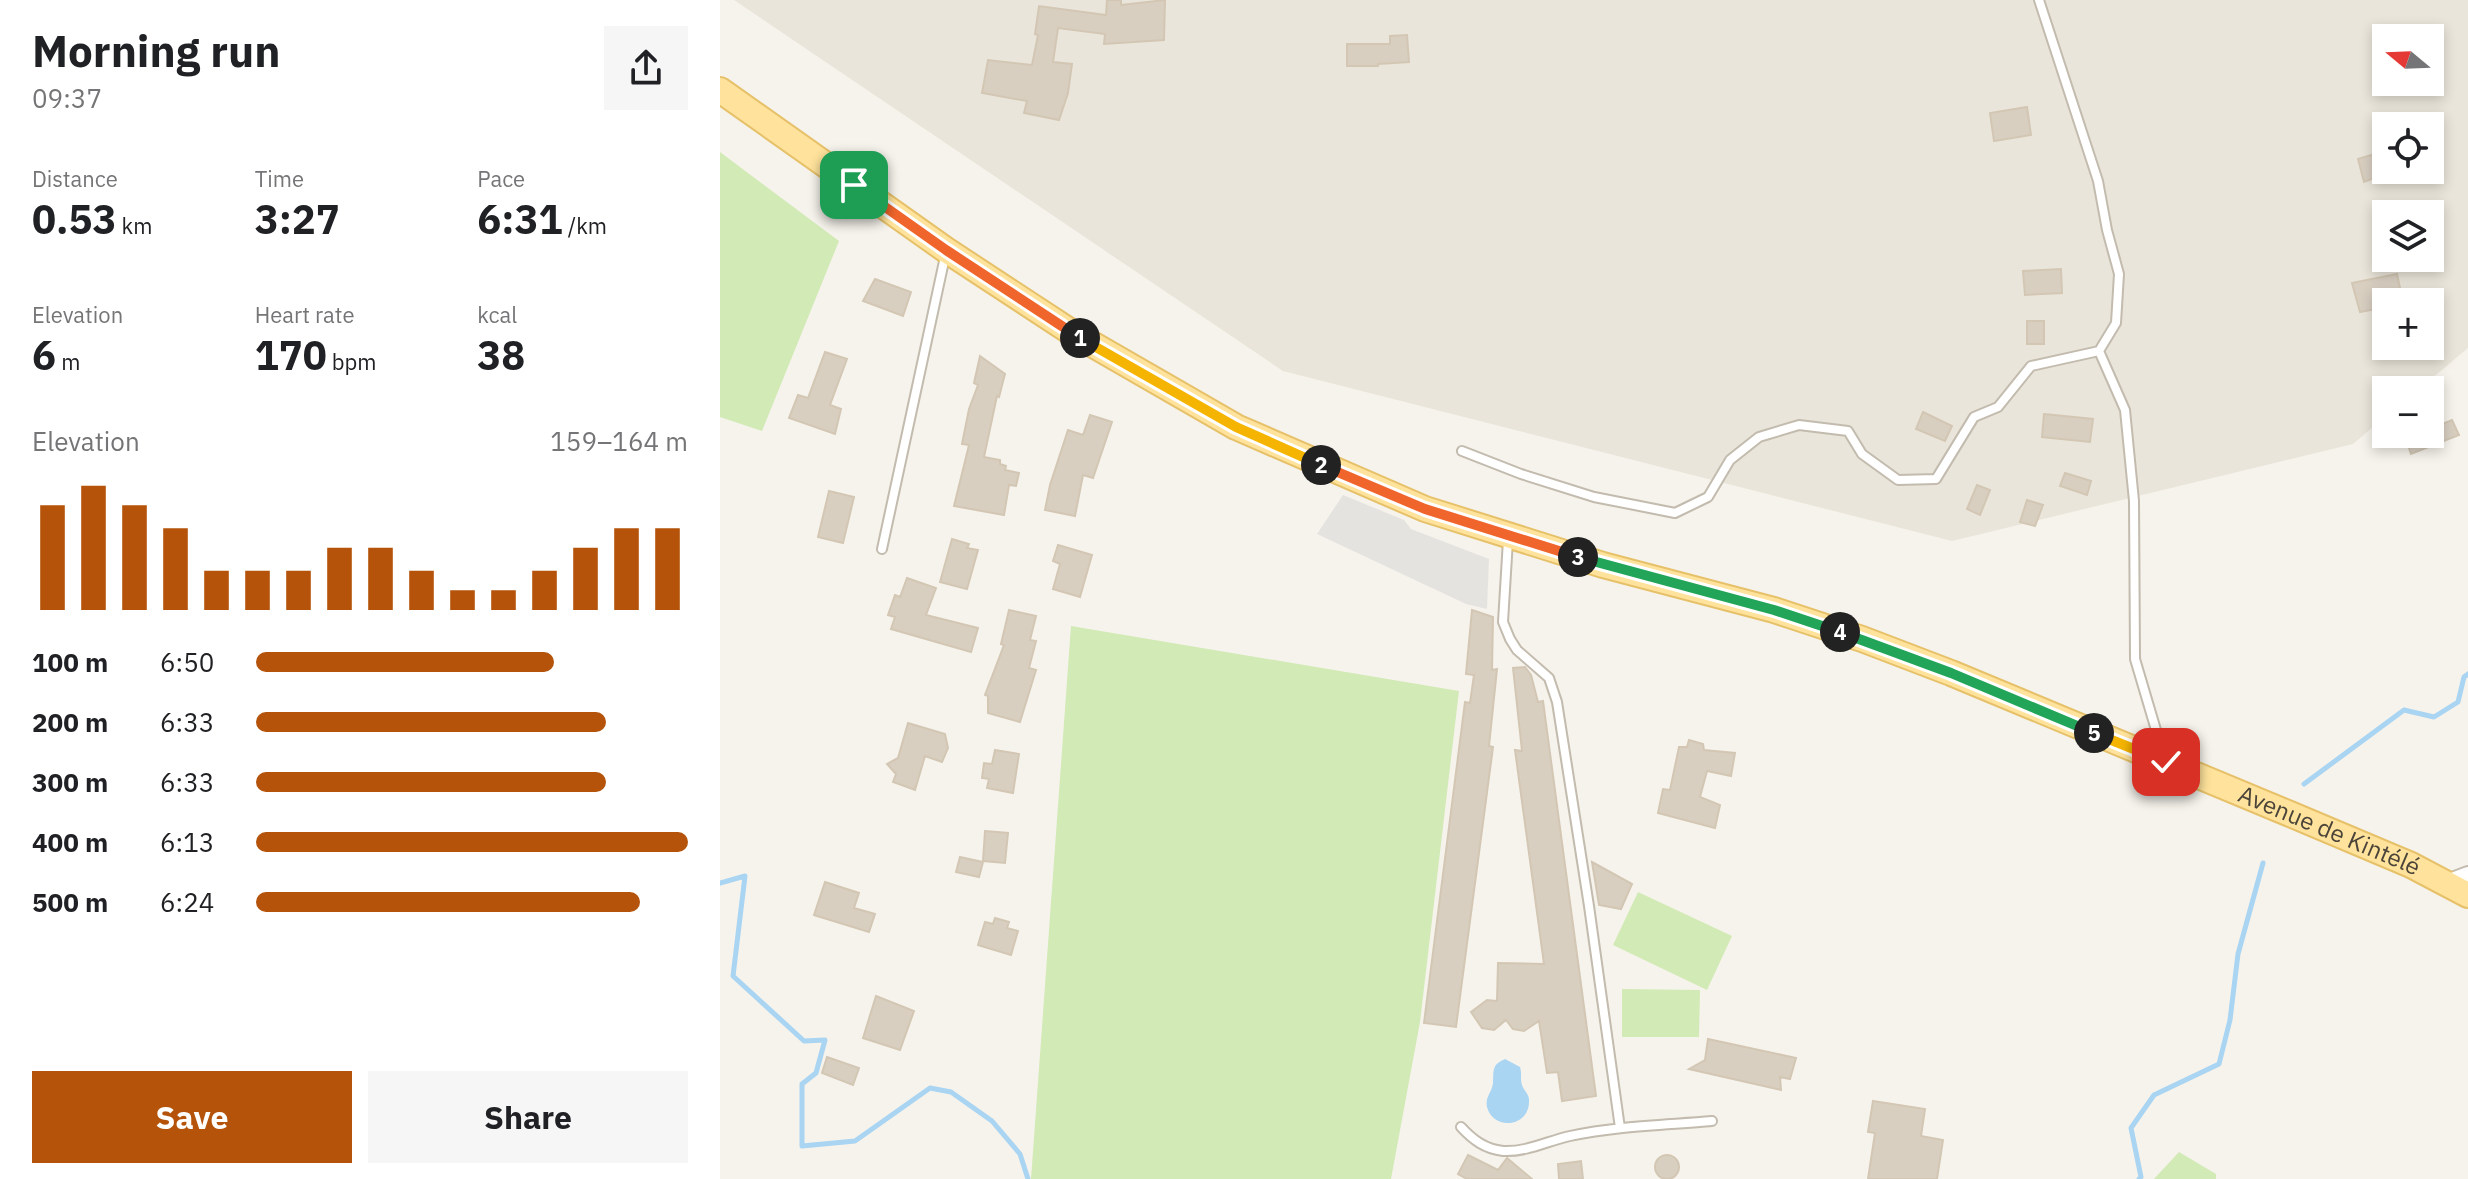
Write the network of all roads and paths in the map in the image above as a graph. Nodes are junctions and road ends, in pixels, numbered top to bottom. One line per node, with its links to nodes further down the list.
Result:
1 (2039, 0): 4 (lane)
2 (720, 90): 3 (main road, Avenue de Kintélé)
3 (946, 250): 6 (main road, Avenue de Kintélé); 7 (lane)
4 (2099, 351): 5 (lane); 8 (lane)
5 (1462, 451)
6 (1509, 535): 8 (main road, Avenue de Kintélé); 13 (lane)
7 (882, 549)
8 (2166, 762): 9 (main road, Avenue de Kintélé)
9 (2457, 879): 10 (main road, Avenue de Kintélé)
10 (2468, 895)
11 (1712, 1121): 13 (lane)
12 (1461, 1127): 13 (lane)
13 (1620, 1128)

